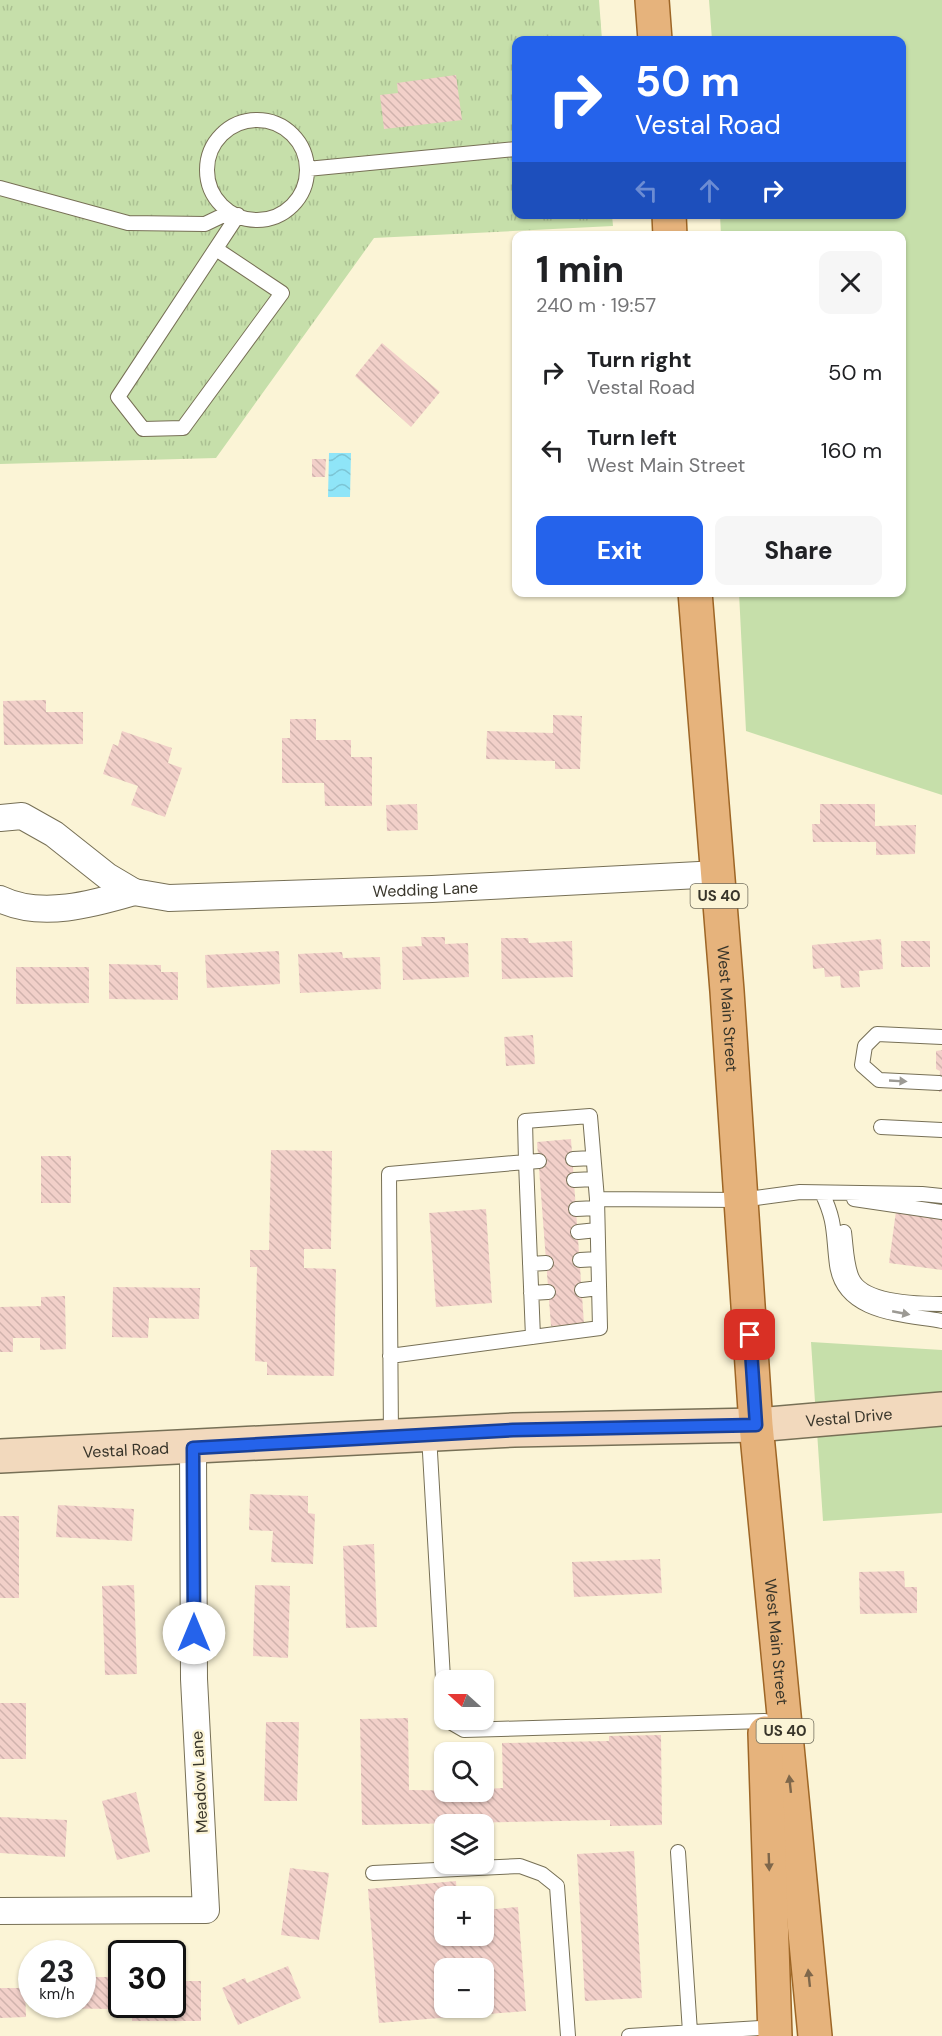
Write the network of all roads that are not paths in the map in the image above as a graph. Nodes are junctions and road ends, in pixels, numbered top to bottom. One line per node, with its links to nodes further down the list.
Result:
1 (652, 1): 2 (main road)
2 (655, 36)
3 (512, 149): 4 (lane)
4 (306, 169): 6 (lane); 6 (lane)
5 (0, 188): 6 (lane)
6 (234, 214): 7 (lane)
7 (216, 249): 7 (lane)
8 (695, 597): 10 (main road, West Main Street / US 40)
9 (0, 818): 11 (street, Wedding Lane)
10 (718, 874): 11 (street, Wedding Lane); 24 (main road, West Main Street / US 40)
11 (134, 892): 12 (street, Wedding Lane)
12 (0, 899)
13 (942, 1037): 14 (lane, one-way to 14)
14 (939, 1083)
15 (880, 1126): 16 (lane)
16 (942, 1130)
17 (593, 1158): 18 (lane); 19 (lane); 20 (lane)
18 (573, 1159)
19 (532, 1162): 28 (lane); 45 (lane)
20 (595, 1179): 21 (lane); 25 (lane)
21 (574, 1180)
22 (822, 1193): 23 (lane); 24 (lane); 29 (lane); 42 (lane); 43 (lane, one-way to 43)
23 (942, 1196)
24 (741, 1200): 25 (lane); 47 (main road, West Main Street / US 40)
25 (597, 1203): 26 (lane); 30 (lane)
26 (576, 1209)
27 (542, 1210): 28 (lane)
28 (528, 1211): 33 (lane)
29 (942, 1212)
30 (597, 1230): 31 (lane); 34 (lane)
31 (578, 1232)
32 (544, 1234): 33 (lane)
33 (529, 1235): 37 (lane)
34 (598, 1259): 35 (lane); 38 (lane)
35 (580, 1260)
36 (546, 1263): 37 (lane)
37 (530, 1264): 41 (lane)
38 (599, 1288): 39 (lane); 44 (lane)
39 (582, 1290)
40 (548, 1292): 41 (lane)
41 (531, 1293): 44 (lane)
42 (942, 1304)
43 (942, 1321)
44 (532, 1337): 45 (lane)
45 (390, 1356): 49 (lane)
46 (942, 1409): 47 (street, Vestal Drive)
47 (756, 1425): 48 (street, Vestal Road); 53 (main road, West Main Street / US 40); 62 (main road, West Main Street / US 40, one-way to 47)
48 (429, 1435): 49 (street, Vestal Road); 52 (lane)
49 (391, 1437): 50 (street, Vestal Road)
50 (193, 1448): 51 (street, Vestal Road); 57 (street, Meadow Lane)
51 (0, 1456)
52 (443, 1670)
53 (765, 1721): 54 (lane); 59 (main road, West Main Street / US 40, one-way to 59)
54 (494, 1729)
55 (678, 1852): 58 (lane)
56 (373, 1873): 60 (lane)
57 (0, 1911)
58 (690, 2032): 59 (lane); 61 (lane)
59 (775, 2032)
60 (568, 2036)
61 (629, 2036)
62 (815, 2036)

